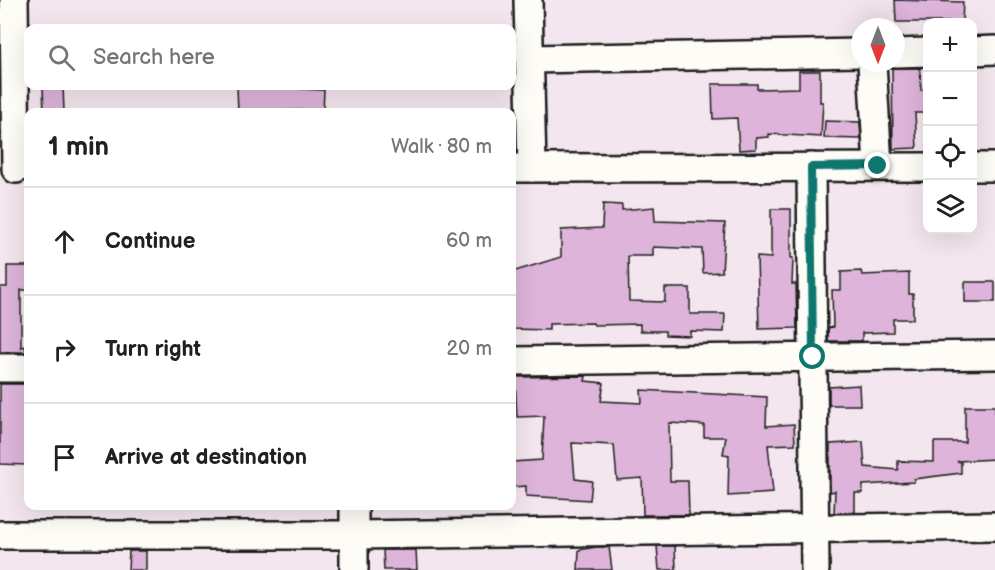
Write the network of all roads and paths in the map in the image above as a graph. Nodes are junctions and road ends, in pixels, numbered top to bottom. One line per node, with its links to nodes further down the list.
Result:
1 (14, 0): 16 (street)
2 (528, 0): 8 (street)
3 (995, 50): 4 (street)
4 (977, 51)
5 (923, 52): 7 (street)
6 (851, 53): 8 (street)
7 (905, 53)
8 (530, 59): 15 (street)
9 (873, 72): 10 (street)
10 (878, 166): 11 (street); 12 (street)
11 (811, 167): 15 (street); 18 (street)
12 (923, 167)
13 (977, 167): 14 (street)
14 (995, 167)
15 (522, 168)
16 (15, 169)
17 (995, 355): 18 (street)
18 (813, 357): 19 (street); 24 (street)
19 (516, 361)
20 (0, 368): 21 (street)
21 (24, 368)
22 (354, 510): 25 (street)
23 (995, 526): 24 (street)
24 (815, 528): 25 (street); 28 (street)
25 (354, 535): 26 (street); 27 (street)
26 (0, 536)
27 (354, 570)
28 (815, 570)

